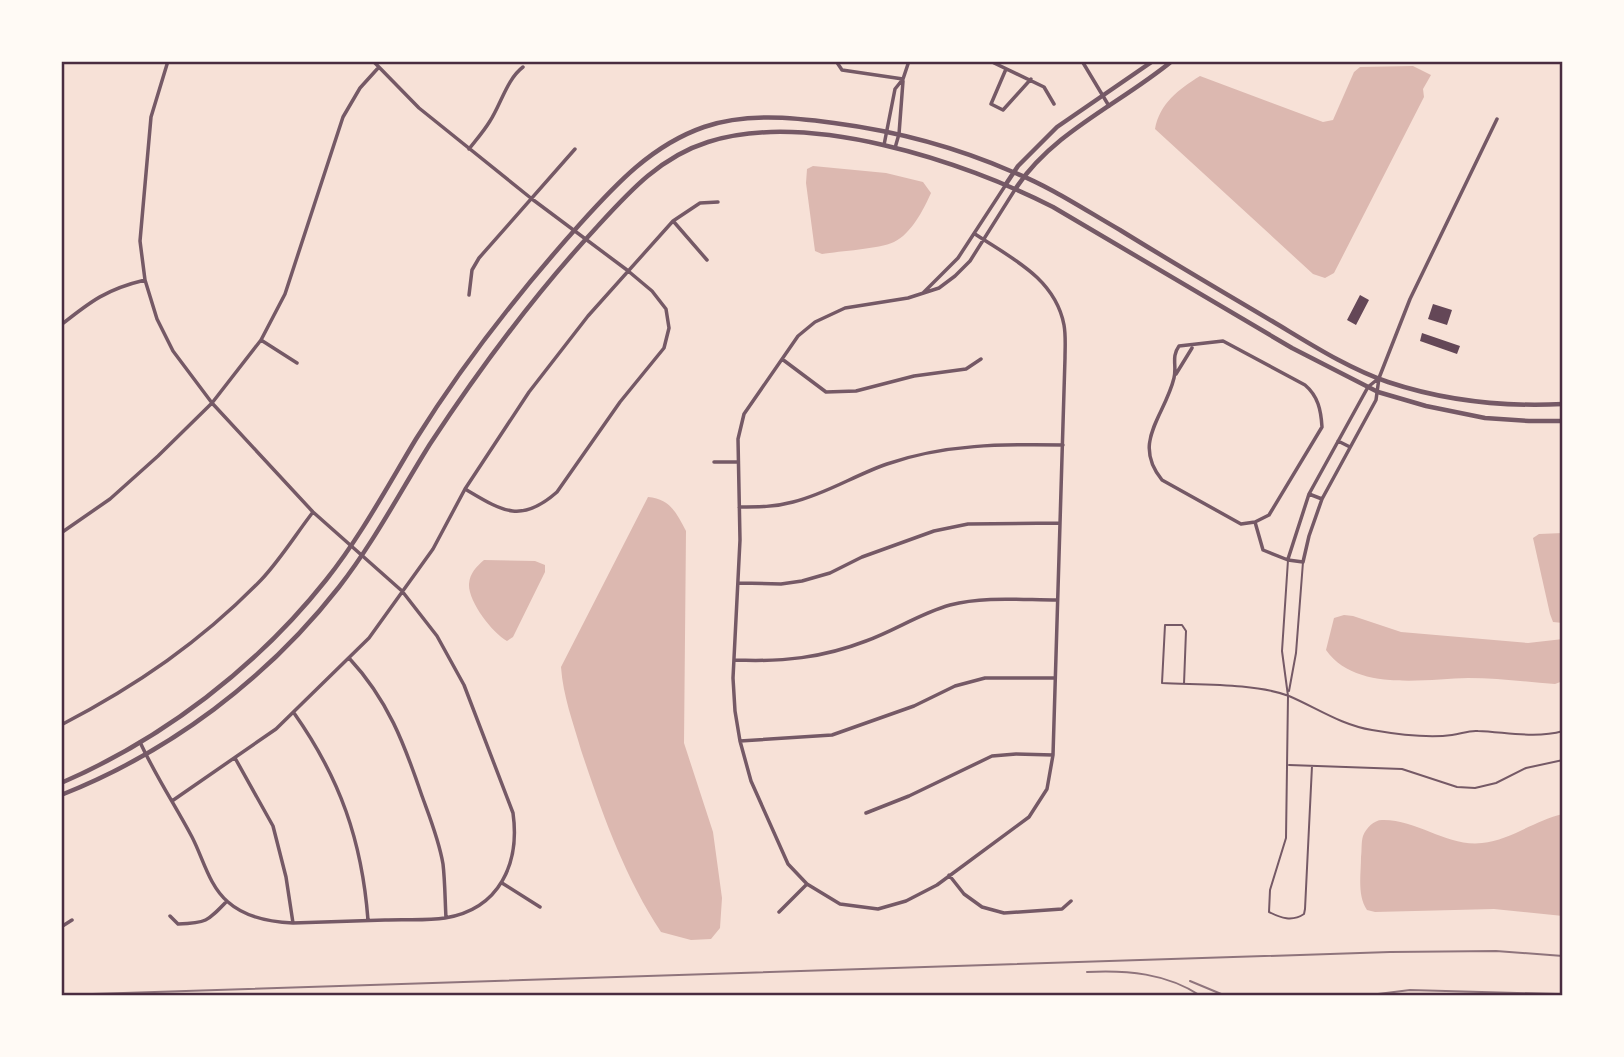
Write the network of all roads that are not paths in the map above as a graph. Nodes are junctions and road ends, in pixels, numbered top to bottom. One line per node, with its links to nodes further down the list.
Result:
1 (168, 61): 37 (street)
2 (373, 61): 9 (street)
3 (836, 61): 12 (street)
4 (909, 61): 12 (street)
5 (990, 61): 11 (street)
6 (1082, 61): 14 (street)
7 (1153, 61): 14 (street)
8 (1172, 61): 16 (street)
9 (379, 67): 22 (street); 41 (street)
10 (523, 67): 22 (street)
11 (1006, 69): 13 (street); 13 (street)
12 (903, 79): 18 (street); 19 (street)
13 (1031, 79): 15 (street)
14 (1103, 96): 16 (street); 24 (street)
15 (1054, 104)
16 (1109, 106): 25 (street)
17 (1497, 119): 47 (street)
18 (887, 131): 19 (street); 20 (street); 31 (street)
19 (899, 134): 21 (street); 24 (street)
20 (884, 145): 21 (street); 33 (street)
21 (895, 148): 26 (street)
22 (469, 149): 28 (street)
23 (575, 149): 28 (street)
24 (1014, 172): 25 (street); 26 (street)
25 (1024, 177): 27 (street); 47 (street)
26 (1006, 184): 27 (street); 32 (street)
27 (1016, 188): 34 (street); 48 (street)
28 (532, 199): 31 (street); 39 (street)
29 (718, 202): 30 (street)
30 (673, 221): 35 (street); 36 (street)
31 (575, 230): 33 (street); 66 (street)
32 (975, 234): 34 (street); 38 (street)
33 (586, 239): 36 (street); 67 (street)
34 (982, 239): 38 (street); 54 (street)
35 (707, 260)
36 (627, 270): 58 (street); 58 (street)
37 (145, 280): 40 (street); 50 (street)
38 (921, 294): 43 (street)
39 (469, 295)
40 (61, 325)
41 (261, 340): 45 (street); 50 (street)
42 (1193, 346): 46 (street); 46 (street); 63 (street)
43 (782, 359): 44 (street); 57 (street)
44 (981, 359)
45 (297, 363)
46 (1175, 376): 63 (street)
47 (1379, 378): 48 (street); 49 (street); 51 (street)
48 (1368, 387): 49 (street); 53 (street)
49 (1378, 392): 52 (street); 55 (street)
50 (212, 403): 62 (street); 65 (street)
51 (1563, 404)
52 (1563, 421)
53 (1338, 440): 55 (street); 59 (street)
54 (1063, 445): 61 (street); 64 (street)
55 (1350, 447): 60 (street)
56 (714, 462): 57 (street)
57 (737, 462): 61 (street)
58 (465, 489): 71 (street)
59 (1309, 494): 60 (street); 68 (street)
60 (1322, 499): 69 (street)
61 (739, 507): 70 (street)
62 (313, 512): 66 (street); 79 (street)
63 (1255, 522): 68 (street)
64 (1059, 523): 70 (street); 72 (street)
65 (61, 533)
66 (351, 546): 67 (street); 82 (street)
67 (362, 555): 71 (street); 84 (street)
68 (1288, 560): 69 (street); 77 (lane)
69 (1303, 562): 77 (lane)
70 (738, 583): 74 (street)
71 (402, 591): 73 (street); 94 (street)
72 (1057, 600): 74 (street); 75 (street)
73 (349, 659): 78 (street); 101 (street)
74 (734, 660): 81 (street)
75 (1055, 678): 81 (street); 83 (street)
76 (1184, 684): 76 (lane); 77 (lane)
77 (1288, 696): 80 (lane); 87 (lane)
78 (294, 713): 85 (street); 103 (street)
79 (61, 725)
80 (1563, 731)
81 (740, 741): 95 (street)
82 (140, 742): 84 (street); 89 (street)
83 (1053, 755): 92 (street); 93 (street)
84 (146, 756): 90 (street); 91 (street)
85 (235, 758): 91 (street); 104 (street)
86 (1563, 761): 88 (lane)
87 (1288, 765): 88 (lane); 88 (lane)
88 (1312, 766)
89 (61, 783)
90 (61, 795)
91 (172, 801): 96 (street)
92 (866, 813)
93 (949, 875): 95 (street); 97 (street)
94 (502, 883): 98 (street); 101 (street)
95 (807, 884): 99 (street)
96 (227, 901): 100 (street); 104 (street)
97 (1071, 901)
98 (540, 908)
99 (779, 912)
100 (170, 916)
101 (446, 918): 103 (street)
102 (72, 920): 105 (street)
103 (368, 920): 104 (street)
104 (293, 923)
105 (61, 927)

